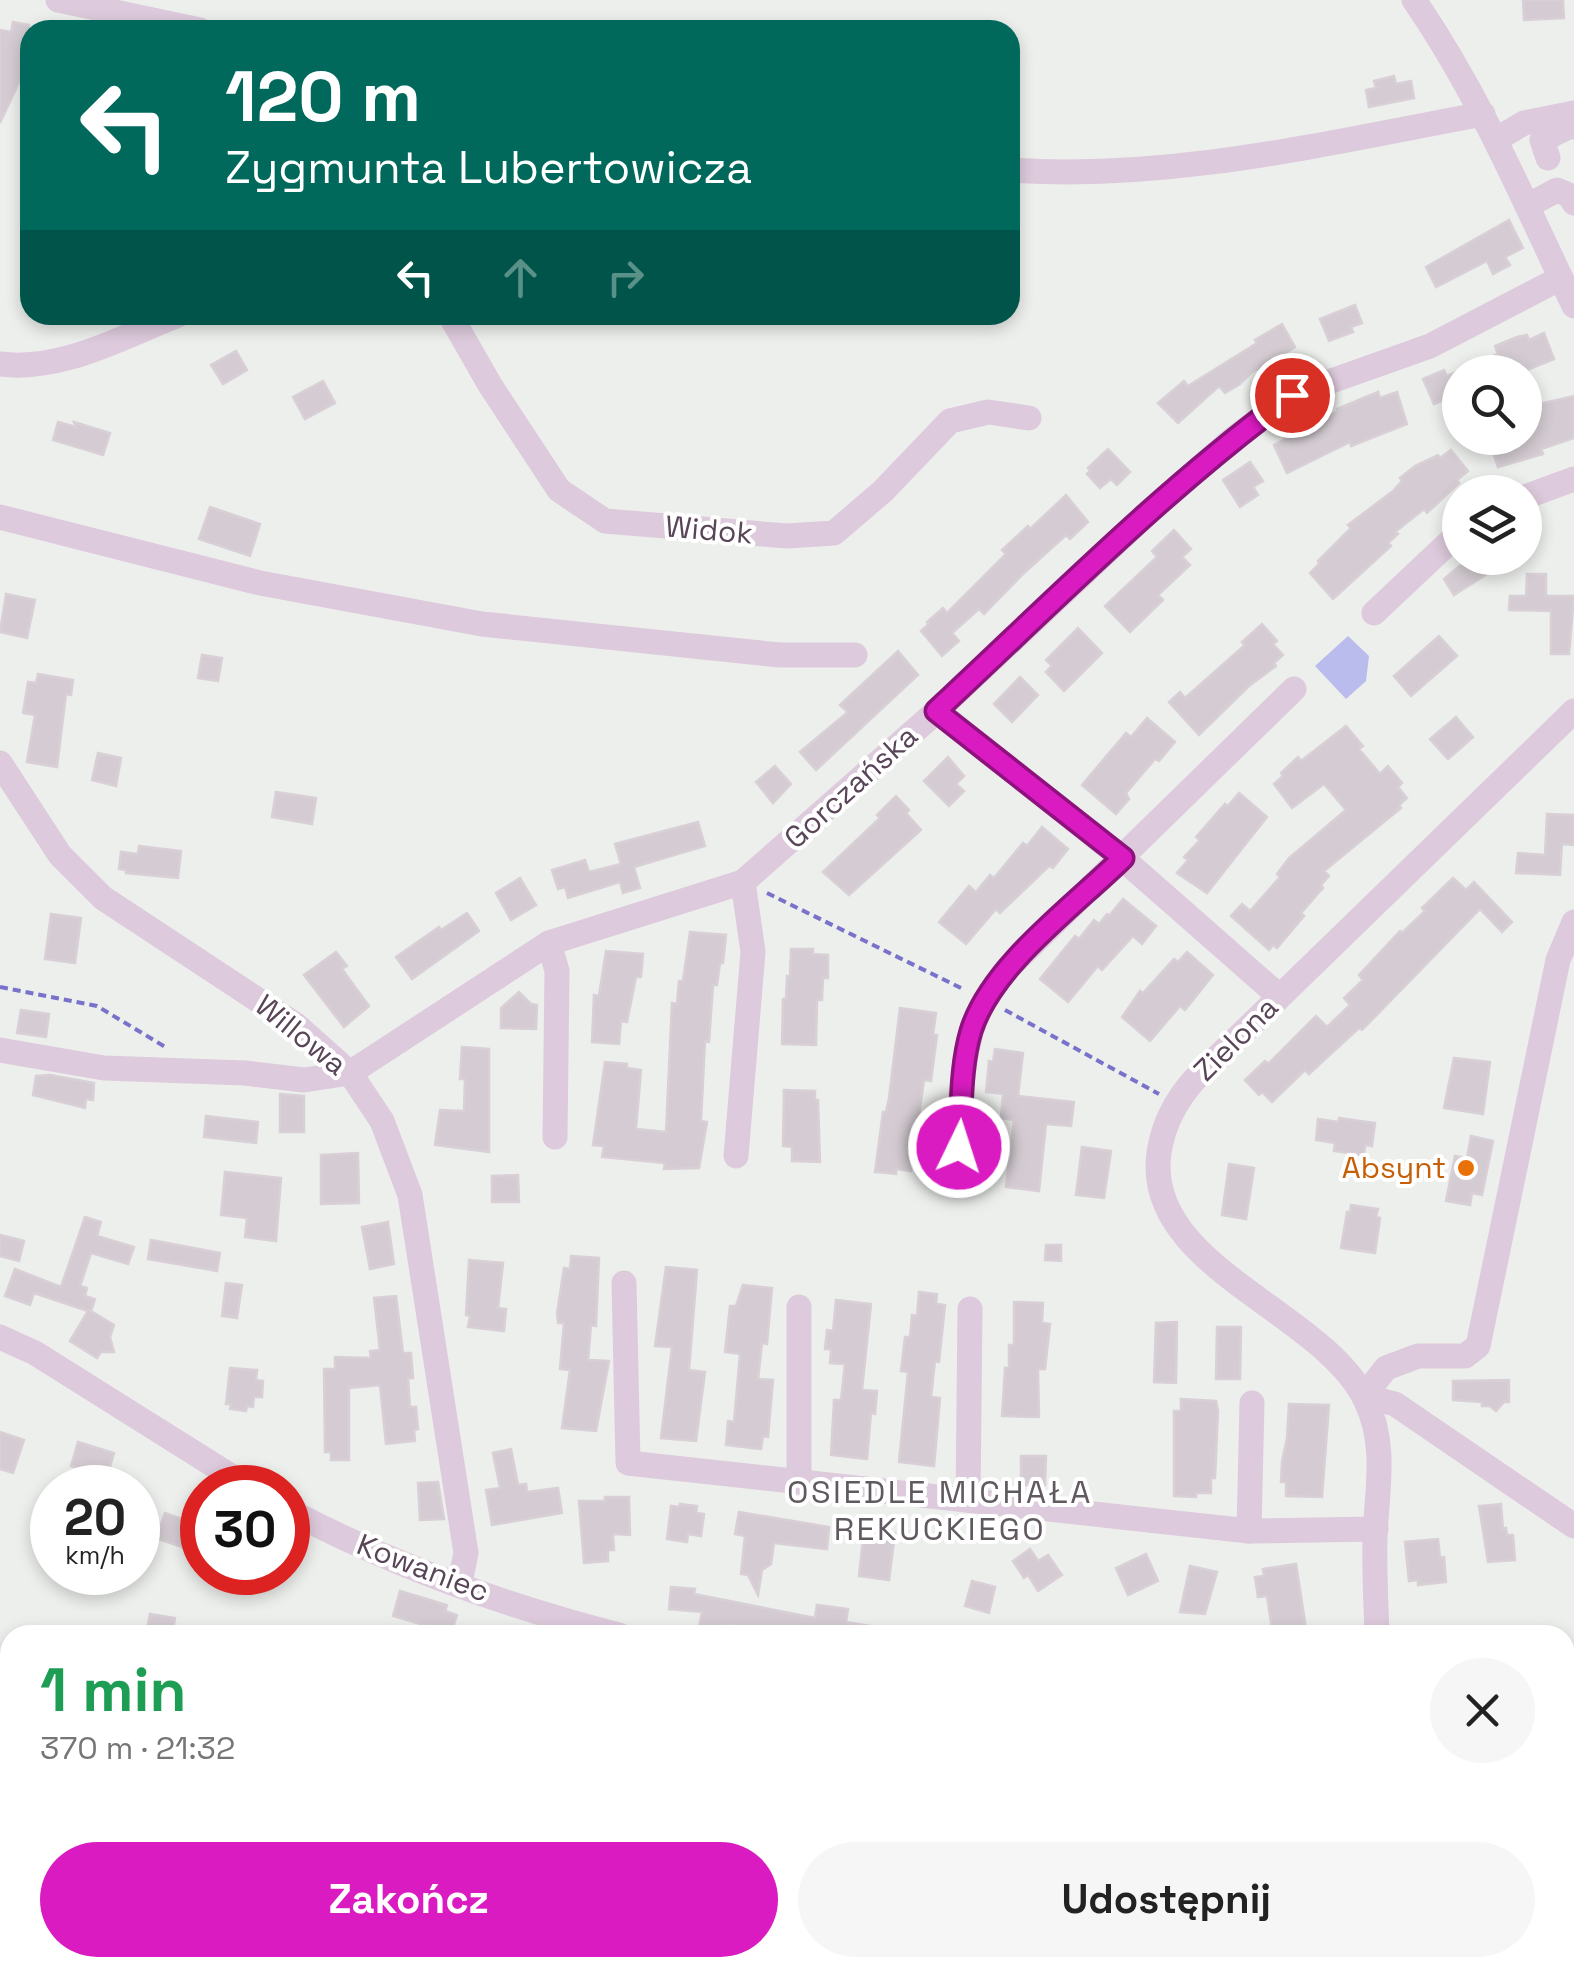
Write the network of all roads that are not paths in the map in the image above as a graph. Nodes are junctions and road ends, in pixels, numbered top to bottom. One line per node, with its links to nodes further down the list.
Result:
1 (58, 0): 3 (street)
2 (1414, 0): 4 (street)
3 (153, 20)
4 (1484, 114): 7 (street); 9 (street)
5 (1574, 114): 7 (street)
6 (1574, 128): 8 (street)
7 (1497, 139): 11 (street)
8 (1548, 158)
9 (1020, 170)
10 (1574, 203): 11 (street)
11 (1527, 206): 12 (street)
12 (1560, 278): 13 (street); 25 (street, Gorczańska)
13 (1574, 306)
14 (152, 325): 16 (street)
15 (456, 325): 17 (street, Widok)
16 (0, 364)
17 (1029, 418)
18 (1574, 479): 19 (street)
19 (1542, 491)
20 (0, 517): 23 (street)
21 (1442, 549): 22 (street)
22 (1374, 612)
23 (855, 655)
24 (1294, 689): 28 (street)
25 (936, 711): 28 (street); 29 (street, Gorczańska)
26 (1574, 711): 32 (street, Zielona)
27 (0, 763): 34 (street, Willowa)
28 (1123, 858): 32 (street); 37 (street)
29 (743, 882): 31 (street, Gorczańska); 36 (street)
30 (1574, 922): 42 (street)
31 (549, 943): 34 (street, Gorczańska); 35 (street)
32 (1278, 996): 42 (street, Zielona)
33 (0, 1050): 34 (street)
34 (350, 1073): 51 (street, Willowa)
35 (556, 1137)
36 (736, 1156)
37 (957, 1183)
38 (624, 1283): 45 (street)
39 (799, 1307): 45 (street)
40 (970, 1309): 46 (street)
41 (0, 1337): 44 (street)
42 (1364, 1396): 48 (street, Zielona); 49 (street, Zielona)
43 (1252, 1403): 50 (street)
44 (214, 1465)
45 (799, 1482): 46 (street)
46 (968, 1500): 50 (street)
47 (310, 1521): 51 (street, Kowaniec)
48 (1574, 1526)
49 (1376, 1529): 50 (street); 53 (street, Zielona)
50 (1250, 1531)
51 (460, 1584): 52 (street, Kowaniec)
52 (570, 1625)
53 (1378, 1625)

